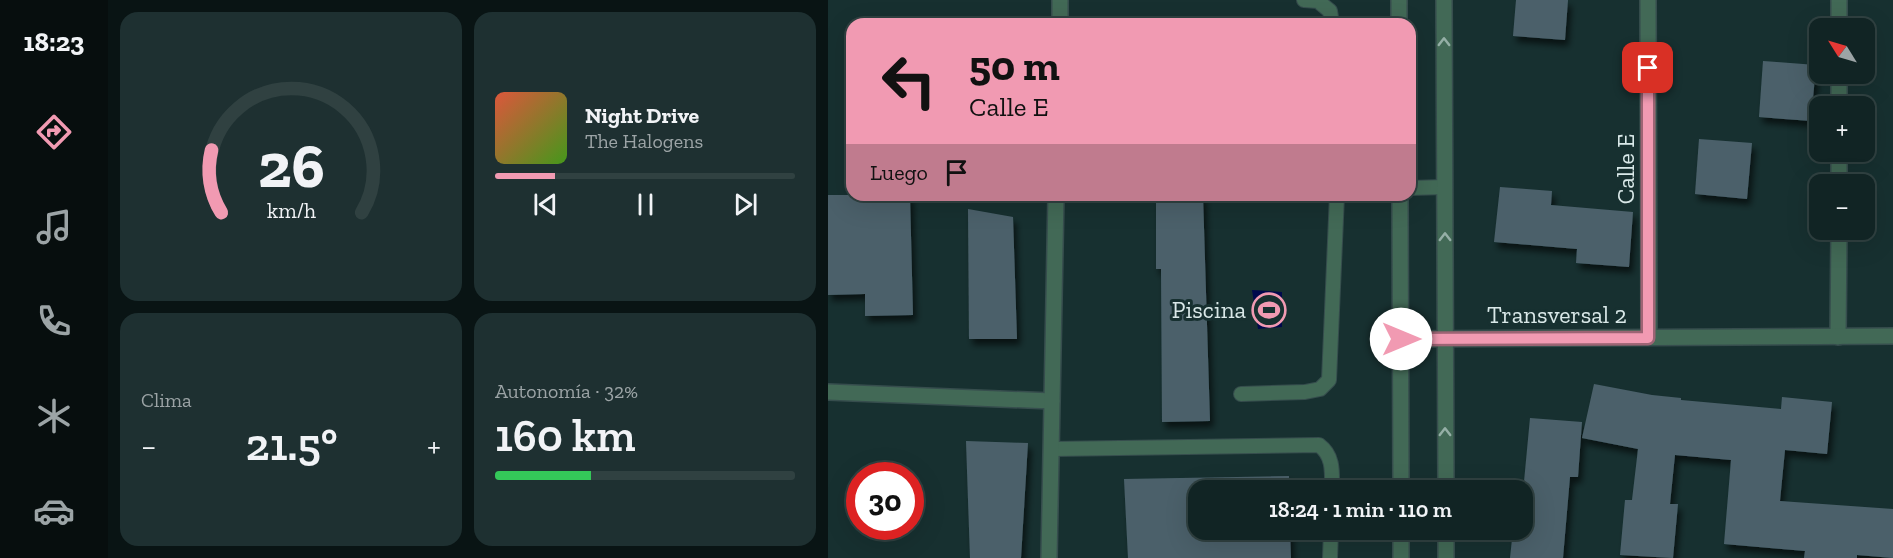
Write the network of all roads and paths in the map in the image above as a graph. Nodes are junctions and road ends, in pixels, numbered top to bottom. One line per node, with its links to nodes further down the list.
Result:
1 (1060, 0): 7 (street)
2 (1304, 0): 8 (lane)
3 (1399, 0): 9 (street)
4 (1444, 0): 11 (street, one-way to 4)
5 (1648, 0): 20 (street, Calle E)
6 (1839, 0): 10 (street)
7 (1060, 18)
8 (1331, 18)
9 (1399, 18)
10 (1839, 18)
11 (1445, 187): 12 (lane); 19 (street, one-way to 11)
12 (1416, 188)
13 (1056, 201): 24 (street)
14 (1337, 201): 23 (lane)
15 (1400, 201): 21 (street)
16 (1839, 240): 18 (street)
17 (1893, 336): 18 (street, Transversal 2)
18 (1838, 337): 20 (street, Transversal 2)
19 (1445, 338): 20 (street, Transversal 2); 21 (street, Transversal 2); 28 (street, one-way to 19)
20 (1648, 338)
21 (1401, 339): 27 (street)
22 (828, 392): 24 (street)
23 (1241, 394)
24 (1052, 401): 25 (street)
25 (1052, 449): 26 (lane); 32 (street)
26 (1332, 480)
27 (1401, 480)
28 (1446, 480)
29 (1331, 540): 33 (lane)
30 (1401, 540): 34 (street)
31 (1446, 540): 35 (street)
32 (1050, 558)
33 (1330, 558)
34 (1401, 558)
35 (1446, 558)

